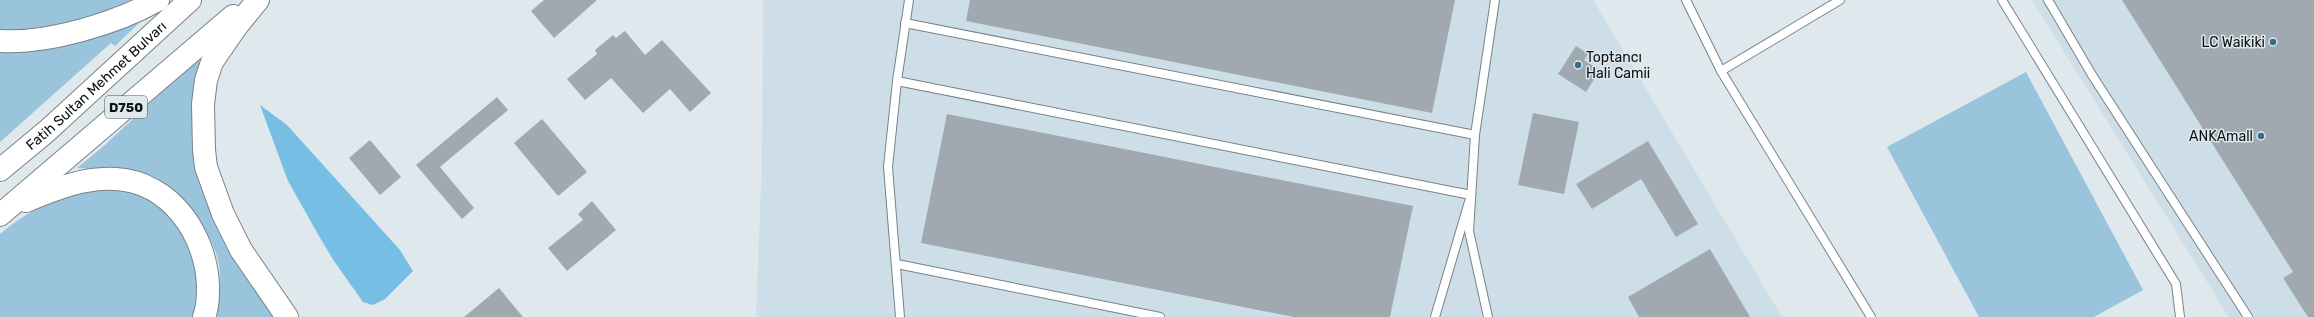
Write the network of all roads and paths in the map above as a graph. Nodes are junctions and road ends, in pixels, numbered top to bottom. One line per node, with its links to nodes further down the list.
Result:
1 (158, 0): 12 (highway)
2 (190, 0): 16 (highway, Fatih Sultan Mehmet Bulvarı / D750)
3 (252, 0): 18 (highway, D750)
4 (258, 0): 21 (highway)
5 (909, 0): 11 (lane)
6 (1495, 0): 15 (lane)
7 (1686, 0): 13 (lane)
8 (1840, 0): 13 (lane)
9 (2002, 0): 27 (lane)
10 (2048, 0): 28 (lane)
11 (905, 23): 14 (lane); 15 (lane)
12 (0, 41)
13 (1721, 71): 26 (lane)
14 (897, 81): 17 (lane); 19 (lane)
15 (1475, 135): 17 (lane)
16 (0, 170)
17 (1471, 195): 24 (lane); 25 (lane)
18 (3, 212): 20 (highway)
19 (897, 264): 22 (lane); 23 (lane)
20 (204, 317)
21 (287, 317)
22 (900, 317)
23 (1160, 317)
24 (1435, 317)
25 (1488, 317)
26 (1872, 317)
27 (2180, 317)
28 (2248, 317)

